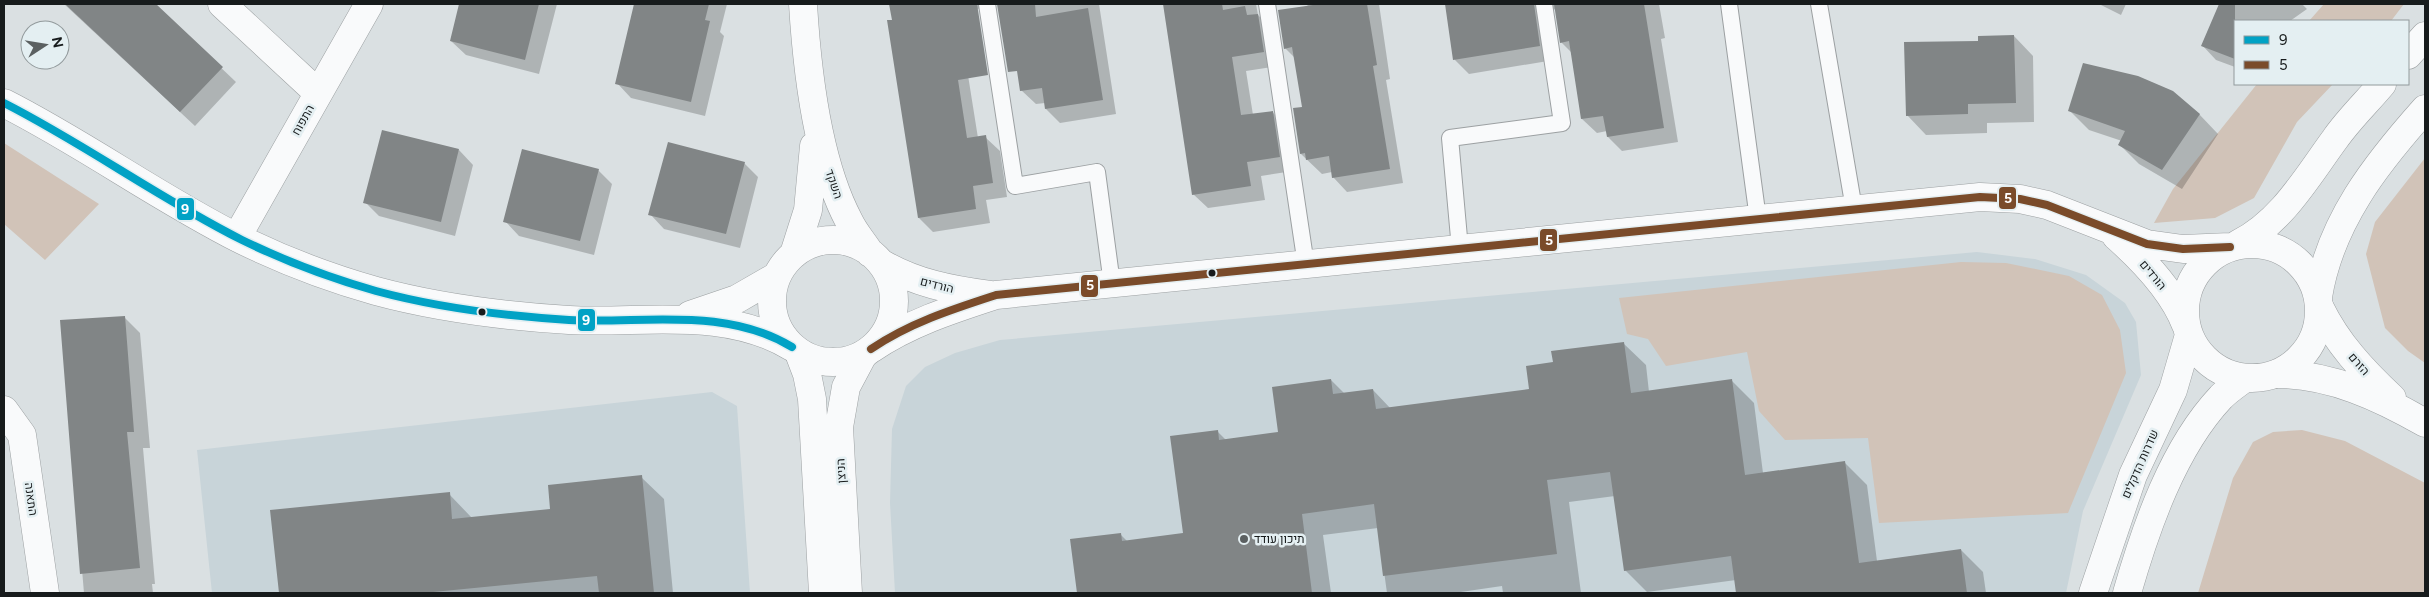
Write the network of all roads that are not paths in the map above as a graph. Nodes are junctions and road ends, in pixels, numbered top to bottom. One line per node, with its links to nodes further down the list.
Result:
1 (222, 4): 13 (street)
2 (369, 4): 13 (street, התפוח)
3 (803, 4): 15 (street, השקד)
4 (988, 4): 28 (lane)
5 (1267, 4): 26 (lane)
6 (1544, 4): 23 (lane)
7 (1729, 4): 19 (lane)
8 (1819, 4): 18 (lane)
9 (2425, 36): 10 (street)
10 (2409, 54)
11 (4, 85): 17 (street)
12 (2381, 85): 22 (street)
13 (318, 93): 21 (street, התפוח)
14 (4, 103): 17 (street)
15 (816, 109): 24 (street, השקד); 25 (street, השקד)
16 (2425, 109): 30 (street)
17 (67, 137): 21 (street)
18 (1854, 209): 19 (street, הורדים); 20 (street, הורדים)
19 (1758, 219): 23 (street, הורדים)
20 (2111, 231): 22 (street, הורדים); 32 (street, הורדים)
21 (237, 237): 31 (street)
22 (2234, 246): 30 (street); 32 (street)
23 (1460, 249): 26 (street, הורדים)
24 (794, 254): 25 (street); 27 (street)
25 (875, 258): 29 (street, הורדים); 34 (street)
26 (1306, 264): 28 (street, הורדים)
27 (777, 276): 31 (street); 33 (street)
28 (1112, 284): 29 (street, הורדים)
29 (996, 295): 34 (street, הורדים)
30 (2319, 302): 35 (street); 38 (street, הזרם)
31 (674, 319): 33 (street)
32 (2188, 330): 36 (street); 42 (street, שדרות הדקלים)
33 (795, 350): 34 (street); 40 (street, הניצן)
34 (868, 352): 41 (street, הניצן)
35 (2277, 374): 36 (street); 38 (street, הזרם)
36 (2245, 378): 43 (street)
37 (4, 410): 39 (street, התאנה)
38 (2416, 418)
39 (44, 593)
40 (822, 593)
41 (848, 593)
42 (2093, 593)
43 (2127, 593)

